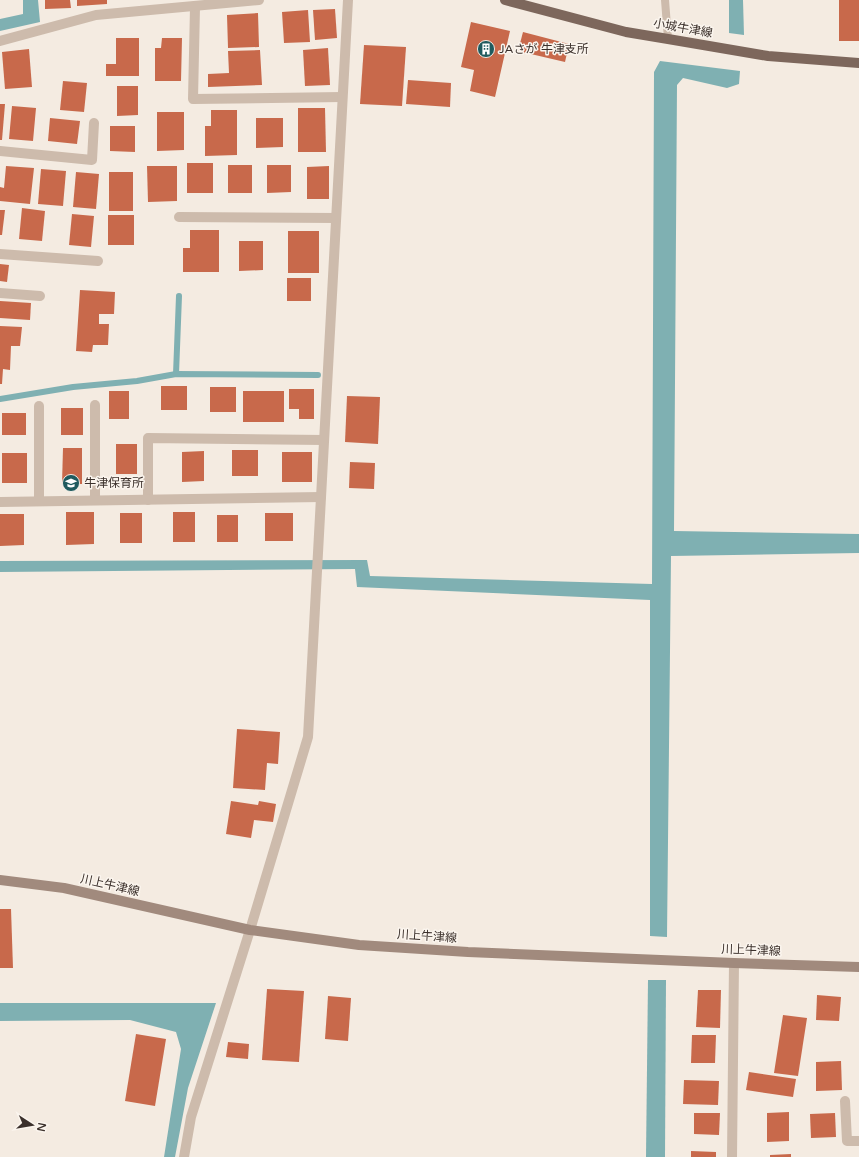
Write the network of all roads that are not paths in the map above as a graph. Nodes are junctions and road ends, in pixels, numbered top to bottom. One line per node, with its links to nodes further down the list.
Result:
1 (259, 0): 5 (street)
2 (348, 0): 9 (street)
3 (506, 0): 6 (main road, 小城牛津線)
4 (665, 0): 6 (lane)
5 (195, 7): 7 (street); 9 (street)
6 (668, 39): 8 (main road, 小城牛津線)
7 (0, 41)
8 (859, 62)
9 (342, 97): 13 (street)
10 (94, 123): 11 (street)
11 (0, 151)
12 (179, 217): 13 (street)
13 (336, 218): 20 (street)
14 (0, 254): 15 (street)
15 (98, 261)
16 (0, 293): 17 (street)
17 (40, 296)
18 (95, 405): 22 (street)
19 (40, 406): 24 (street)
20 (324, 440): 21 (street); 23 (street)
21 (321, 498): 23 (street); 27 (street)
22 (95, 500): 23 (street); 24 (street)
23 (148, 500)
24 (39, 501): 25 (street)
25 (0, 502)
26 (0, 880): 27 (main road, 川上牛津線)
27 (250, 930): 28 (main road, 川上牛津線); 32 (street)
28 (734, 963): 29 (main road, 川上牛津線); 33 (street)
29 (859, 967)
30 (845, 1101): 31 (street)
31 (859, 1141)
32 (184, 1157)
33 (732, 1157)

